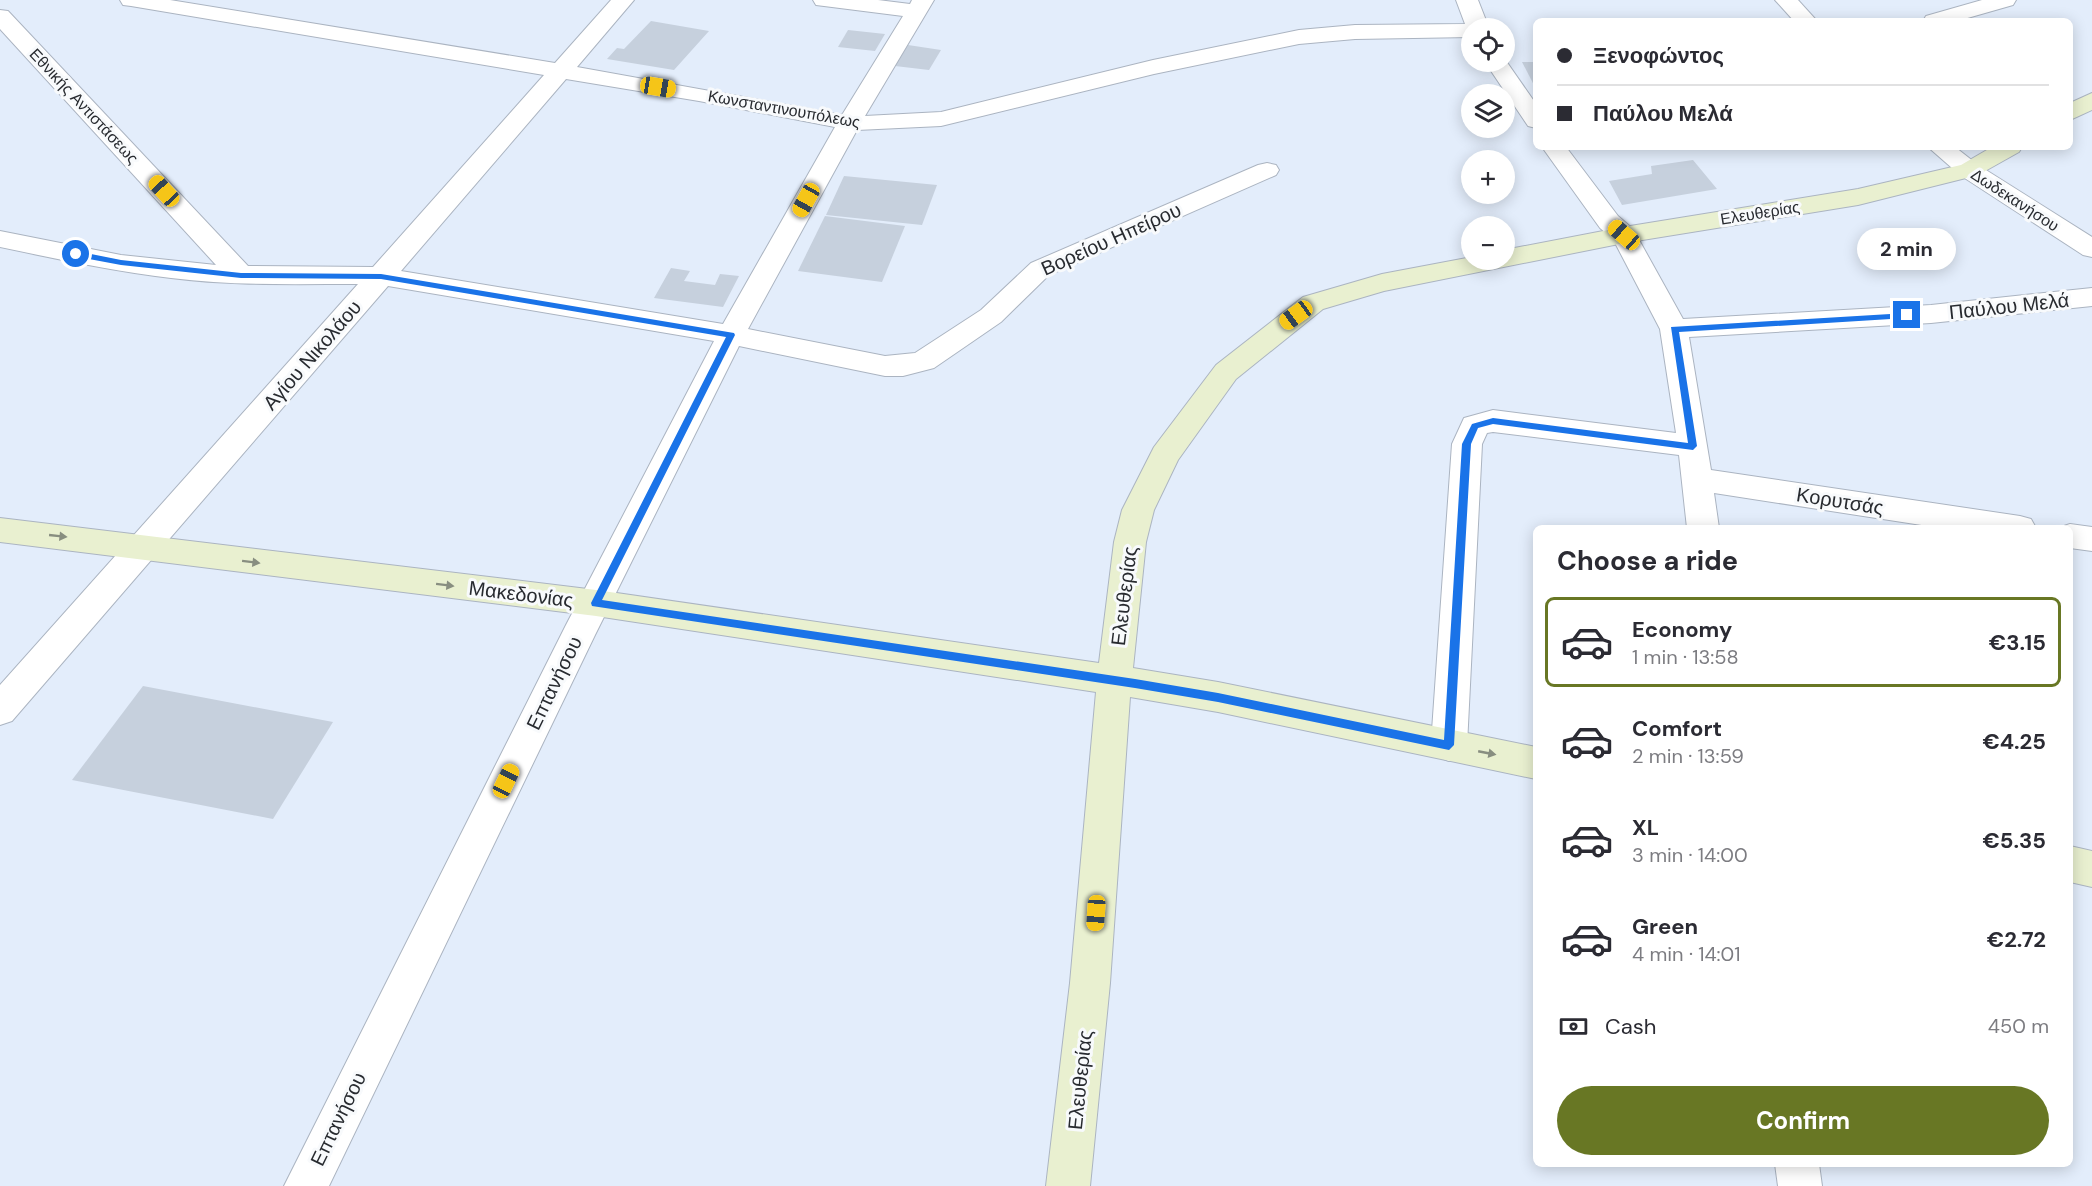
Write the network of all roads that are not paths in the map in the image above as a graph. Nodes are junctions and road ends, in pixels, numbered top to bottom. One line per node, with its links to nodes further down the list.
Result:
1 (131, 0): 13 (street, Κωνσταντινουπόλεως)
2 (275, 0): 13 (street)
3 (623, 0): 15 (street, Αγίου Νικολάου)
4 (824, 0): 8 (street)
5 (1467, 0): 10 (street)
6 (1786, 0): 11 (street)
7 (2005, 0): 12 (street)
8 (920, 5): 20 (street, Επτανήσου)
9 (0, 16): 31 (street, Εθνικής Αντιστάσεως)
10 (1474, 18)
11 (1803, 18)
12 (1944, 18)
13 (253, 19): 15 (street, Κωνσταντινουπόλεως)
14 (1461, 30): 20 (street, Κωνσταντινουπόλεως)
15 (561, 72): 20 (street, Κωνσταντινουπόλεως); 32 (street, Αγίου Νικολάου)
16 (1504, 72): 18 (street)
17 (2092, 100): 19 (street)
18 (1529, 102)
19 (2073, 111)
20 (849, 123): 35 (street, Επτανήσου)
21 (1556, 150): 26 (street)
22 (1944, 150): 25 (street, Δωδεκανήσου)
23 (2005, 150): 25 (street, Ελευθερίας)
24 (1267, 171): 35 (street, Βορείου Ηπείρου)
25 (1969, 171): 26 (street, Ελευθερίας); 28 (street, Δωδεκανήσου)
26 (1624, 235): 29 (street, Ελευθερίας); 34 (street)
27 (3, 243): 31 (street, Βορείου Ηπείρου)
28 (2092, 249)
29 (1515, 257)
30 (1461, 267): 45 (street, Ελευθερίας)
31 (241, 275): 32 (street, Βορείου Ηπείρου)
32 (381, 276): 35 (street, Βορείου Ηπείρου); 43 (street, Αγίου Νικολάου)
33 (2092, 297): 34 (street, Παύλου Μελά)
34 (1674, 329): 36 (street)
35 (731, 335): 44 (street, Επτανήσου)
36 (1693, 446): 37 (street); 47 (street)
37 (1696, 479): 38 (street); 39 (street, Κορυτσάς)
38 (1703, 525)
39 (2000, 525)
40 (0, 530): 43 (street, Μακεδονίας, one-way to 43)
41 (2073, 536): 42 (street)
42 (2092, 539)
43 (143, 547): 44 (street, Μακεδονίας, one-way to 44); 46 (street, Αγίου Νικολάου)
44 (596, 603): 45 (street, Μακεδονίας); 52 (street, Επτανήσου)
45 (1114, 680): 47 (street, Μακεδονίας); 53 (street, Ελευθερίας)
46 (0, 710)
47 (1449, 745): 48 (street, Μακεδονίας, one-way to 48)
48 (1533, 762)
49 (2073, 865): 50 (street)
50 (2092, 869)
51 (1797, 1167): 54 (street)
52 (306, 1186)
53 (1068, 1186)
54 (1800, 1186)

